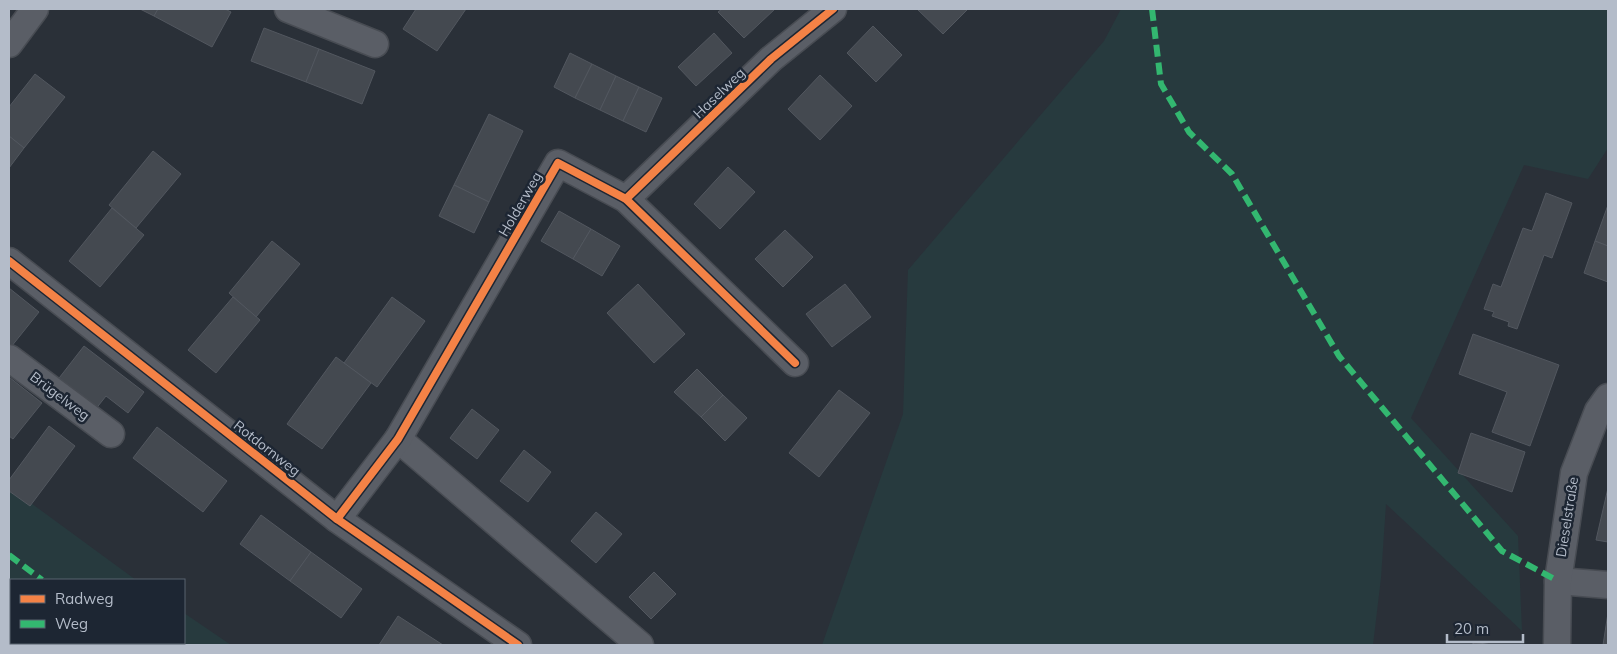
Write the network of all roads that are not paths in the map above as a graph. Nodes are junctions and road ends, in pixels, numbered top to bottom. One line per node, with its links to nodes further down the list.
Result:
1 (35, 9): 4 (street)
2 (288, 9): 5 (street)
3 (833, 9): 6 (street, Haselweg)
4 (9, 44)
5 (375, 44)
6 (626, 199): 9 (street, Holderweg); 12 (street, Holderweg)
7 (9, 261): 13 (street, Rotdornweg)
8 (9, 358): 11 (street, Brügelweg)
9 (795, 363)
10 (1608, 397): 14 (street, Dieselstraße)
11 (111, 434)
12 (398, 439): 13 (street, Holderweg); 17 (street)
13 (337, 519): 16 (street, Rotdornweg)
14 (1558, 580): 15 (street); 18 (street, Dieselstraße)
15 (1608, 584)
16 (518, 645)
17 (640, 645)
18 (1557, 645)

